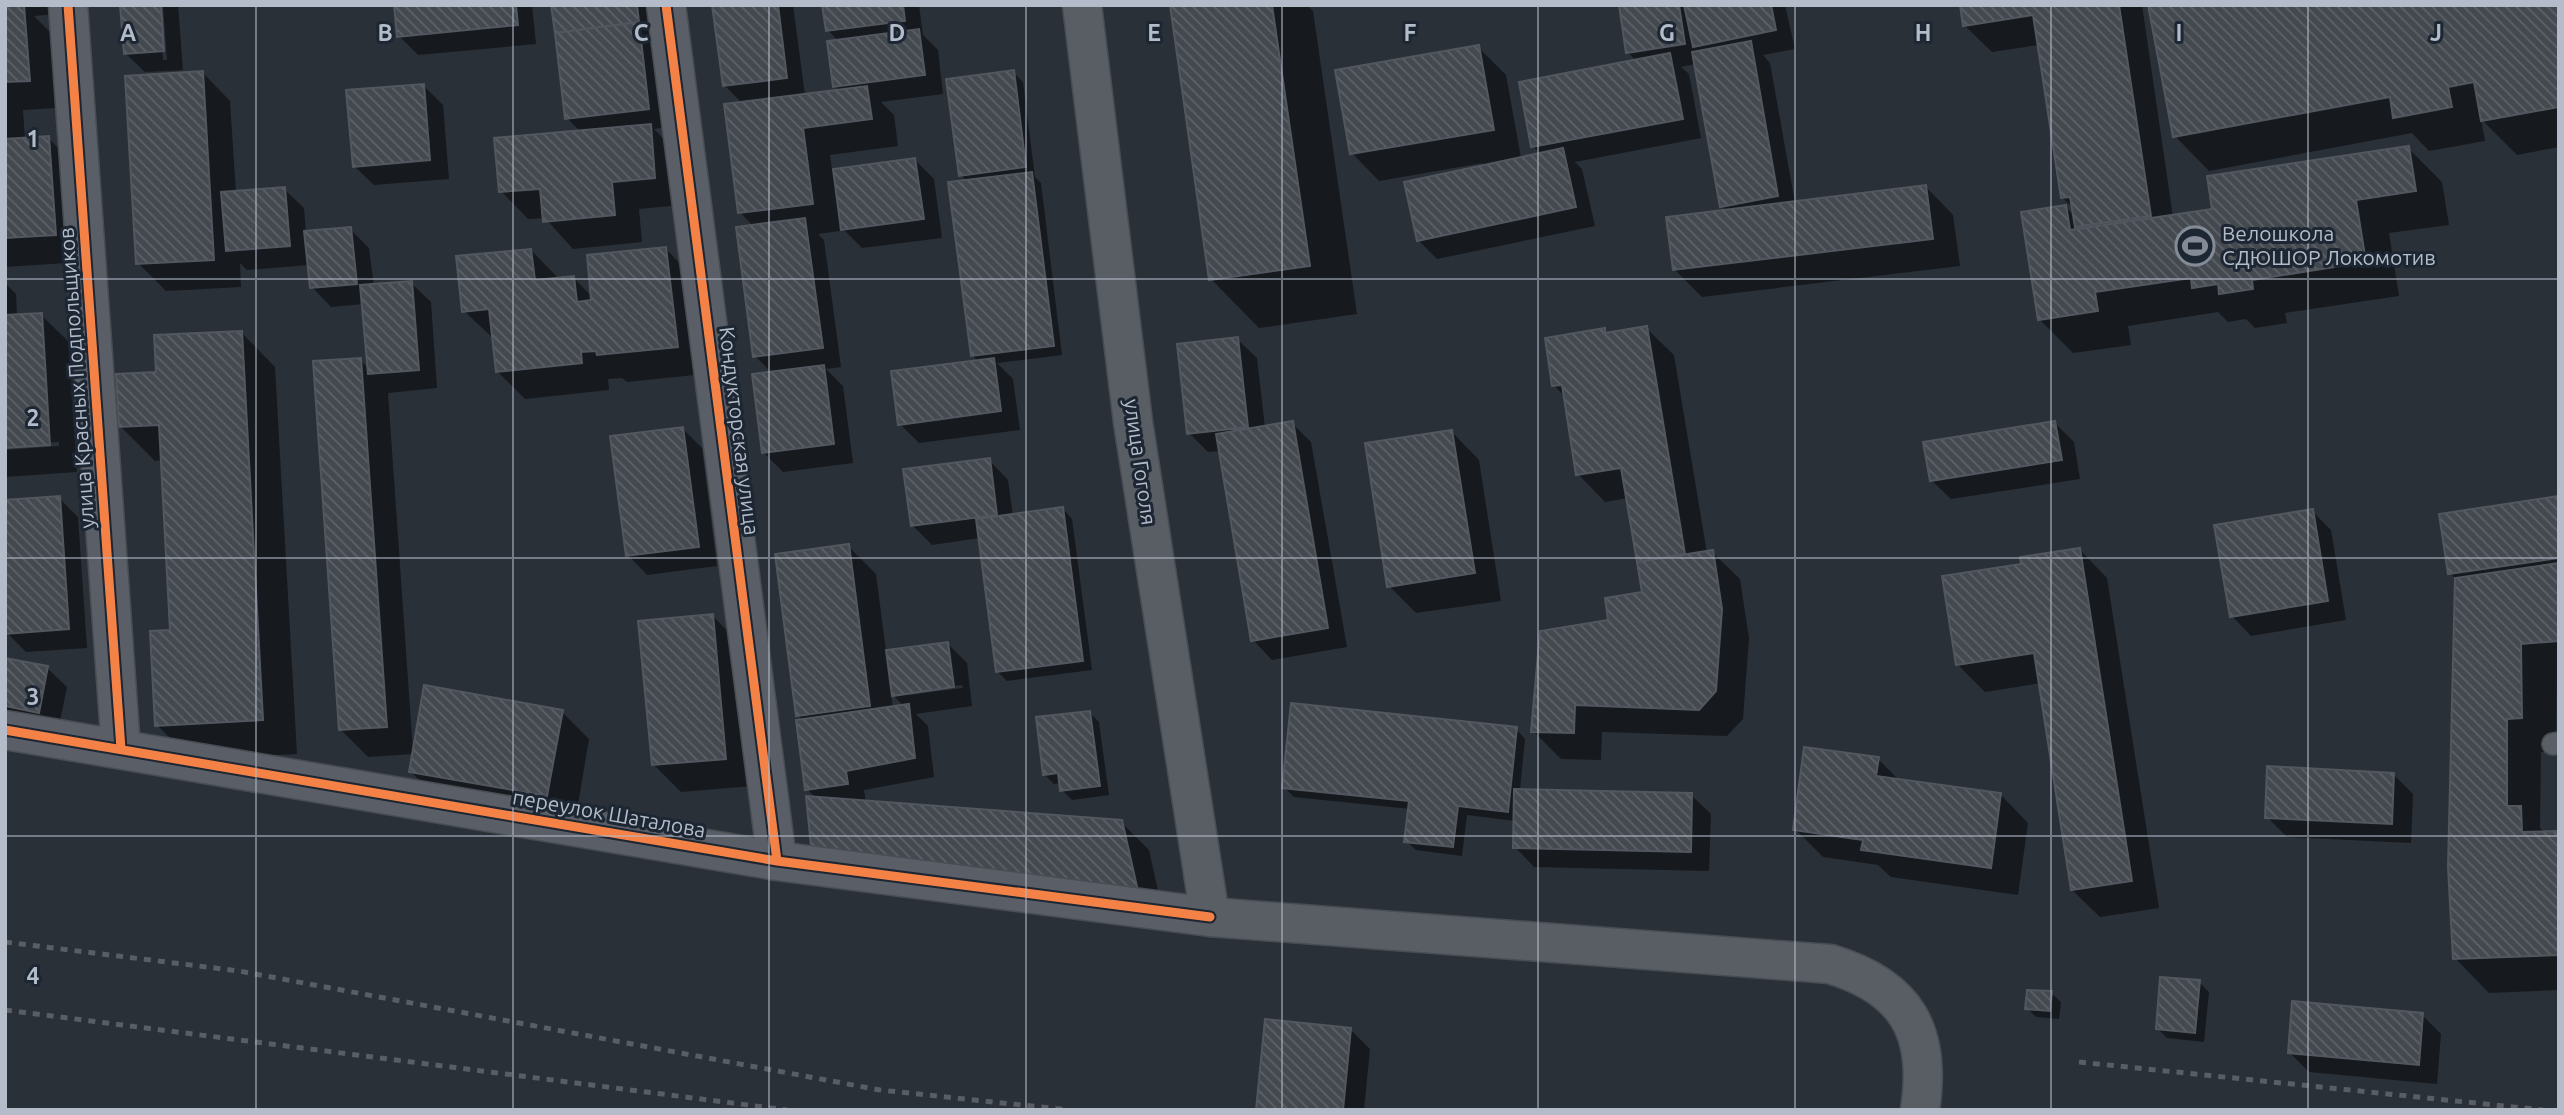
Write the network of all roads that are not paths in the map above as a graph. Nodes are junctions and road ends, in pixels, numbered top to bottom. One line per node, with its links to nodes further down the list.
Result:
1 (68, 5): 5 (street, улица Красных Подпольщиков)
2 (666, 5): 6 (street, Кондукторская улица)
3 (1082, 5): 7 (main road, улица Гоголя)
4 (5, 730): 5 (street, переулок Шаталова)
5 (121, 749): 6 (street, переулок Шаталова)
6 (777, 861): 7 (street, переулок Шаталова)
7 (1210, 917): 8 (main road)
8 (1921, 1105)

